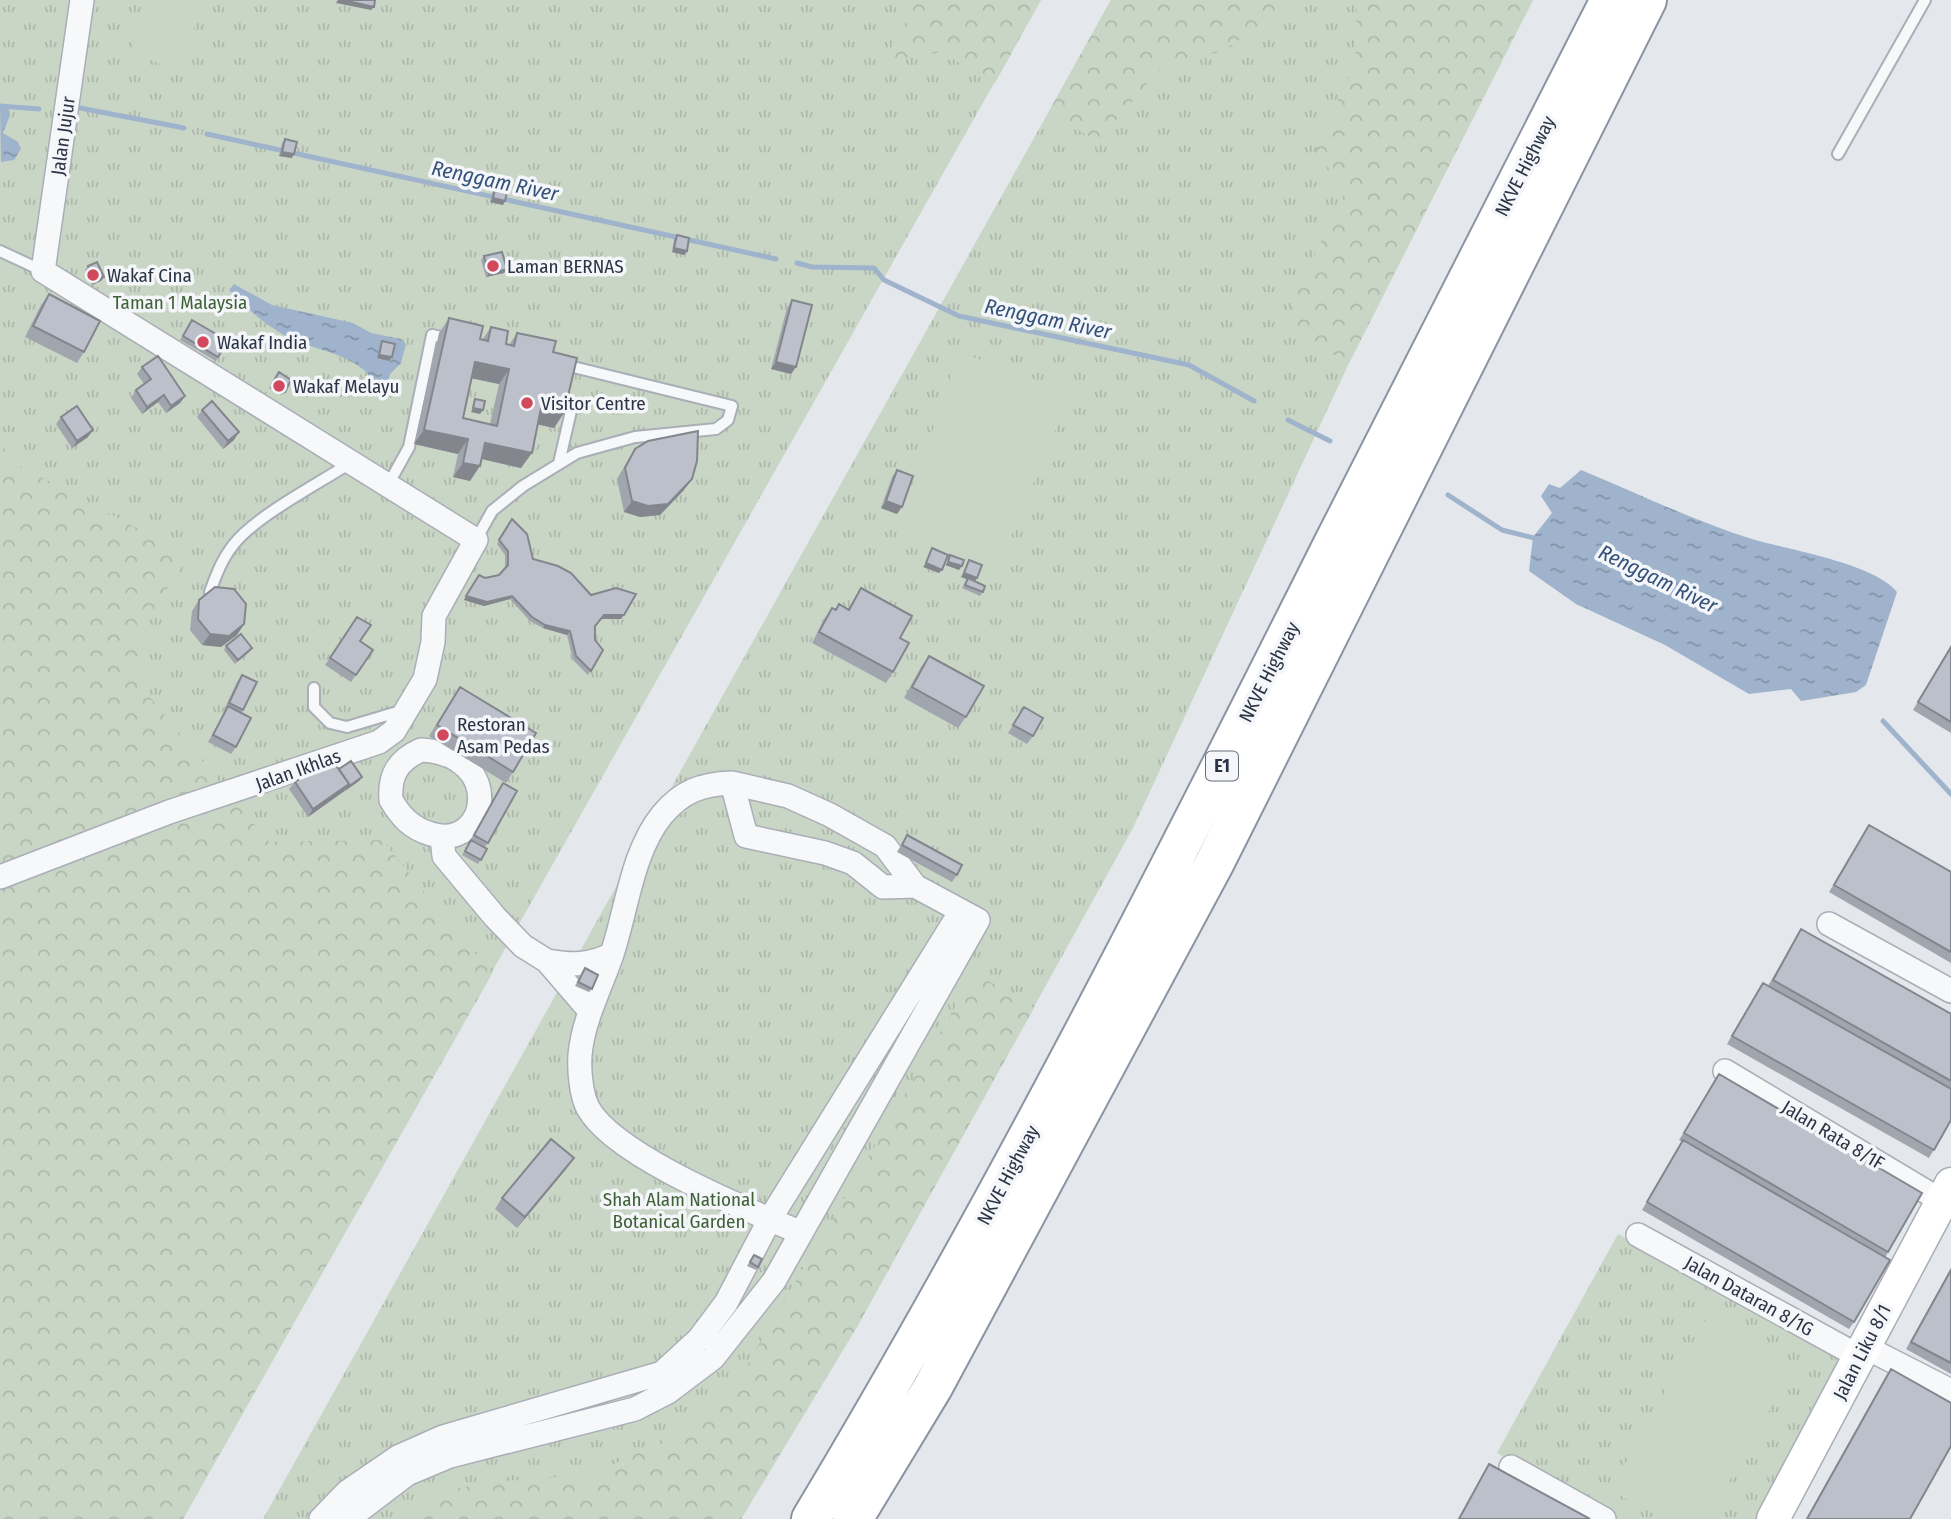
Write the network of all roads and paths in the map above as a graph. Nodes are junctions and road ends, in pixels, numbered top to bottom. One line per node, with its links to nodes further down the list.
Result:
1 (82, 0): 7 (street, Jalan Jujur)
2 (1610, 0): 40 (highway, NKVE Highway / E1)
3 (1647, 0): 41 (highway, NKVE Highway / E1)
4 (1925, 0): 5 (lane)
5 (1838, 154)
6 (0, 251): 7 (lane)
7 (43, 271): 11 (street)
8 (457, 341): 13 (lane)
9 (546, 360): 12 (lane)
10 (571, 411): 12 (lane)
11 (351, 462): 13 (street); 15 (lane)
12 (559, 463): 14 (lane)
13 (388, 485): 14 (street)
14 (476, 540): 17 (street, Jalan Ikhlas)
15 (209, 592)
16 (314, 688): 17 (lane)
17 (407, 709): 18 (street, Jalan Ikhlas)
18 (379, 742): 19 (street); 22 (street, Jalan Ikhlas)
19 (400, 764): 21 (street); 21 (street)
20 (732, 783): 23 (street); 23 (street); 26 (street)
21 (442, 837): 27 (street)
22 (0, 877)
23 (915, 886): 24 (street)
24 (961, 911): 32 (street); 33 (street)
25 (1829, 924): 28 (street)
26 (612, 954): 27 (street); 29 (street)
27 (547, 961): 29 (street)
28 (1951, 991)
29 (590, 1011): 32 (street)
30 (1725, 1071): 31 (street, Jalan Rata 8/1F)
31 (1946, 1192): 35 (street, Jalan Liku 8/1)
32 (770, 1219): 33 (street); 38 (street)
33 (801, 1233): 39 (street)
34 (1638, 1236): 35 (street, Jalan Dataran 8/1G)
35 (1862, 1352): 36 (street, Jalan Dataran 8/1G); 43 (street, Jalan Liku 8/1)
36 (1951, 1391)
37 (1511, 1467): 42 (street)
38 (321, 1519)
39 (348, 1519)
40 (811, 1519)
41 (853, 1519)
42 (1604, 1519)
43 (1773, 1519)

